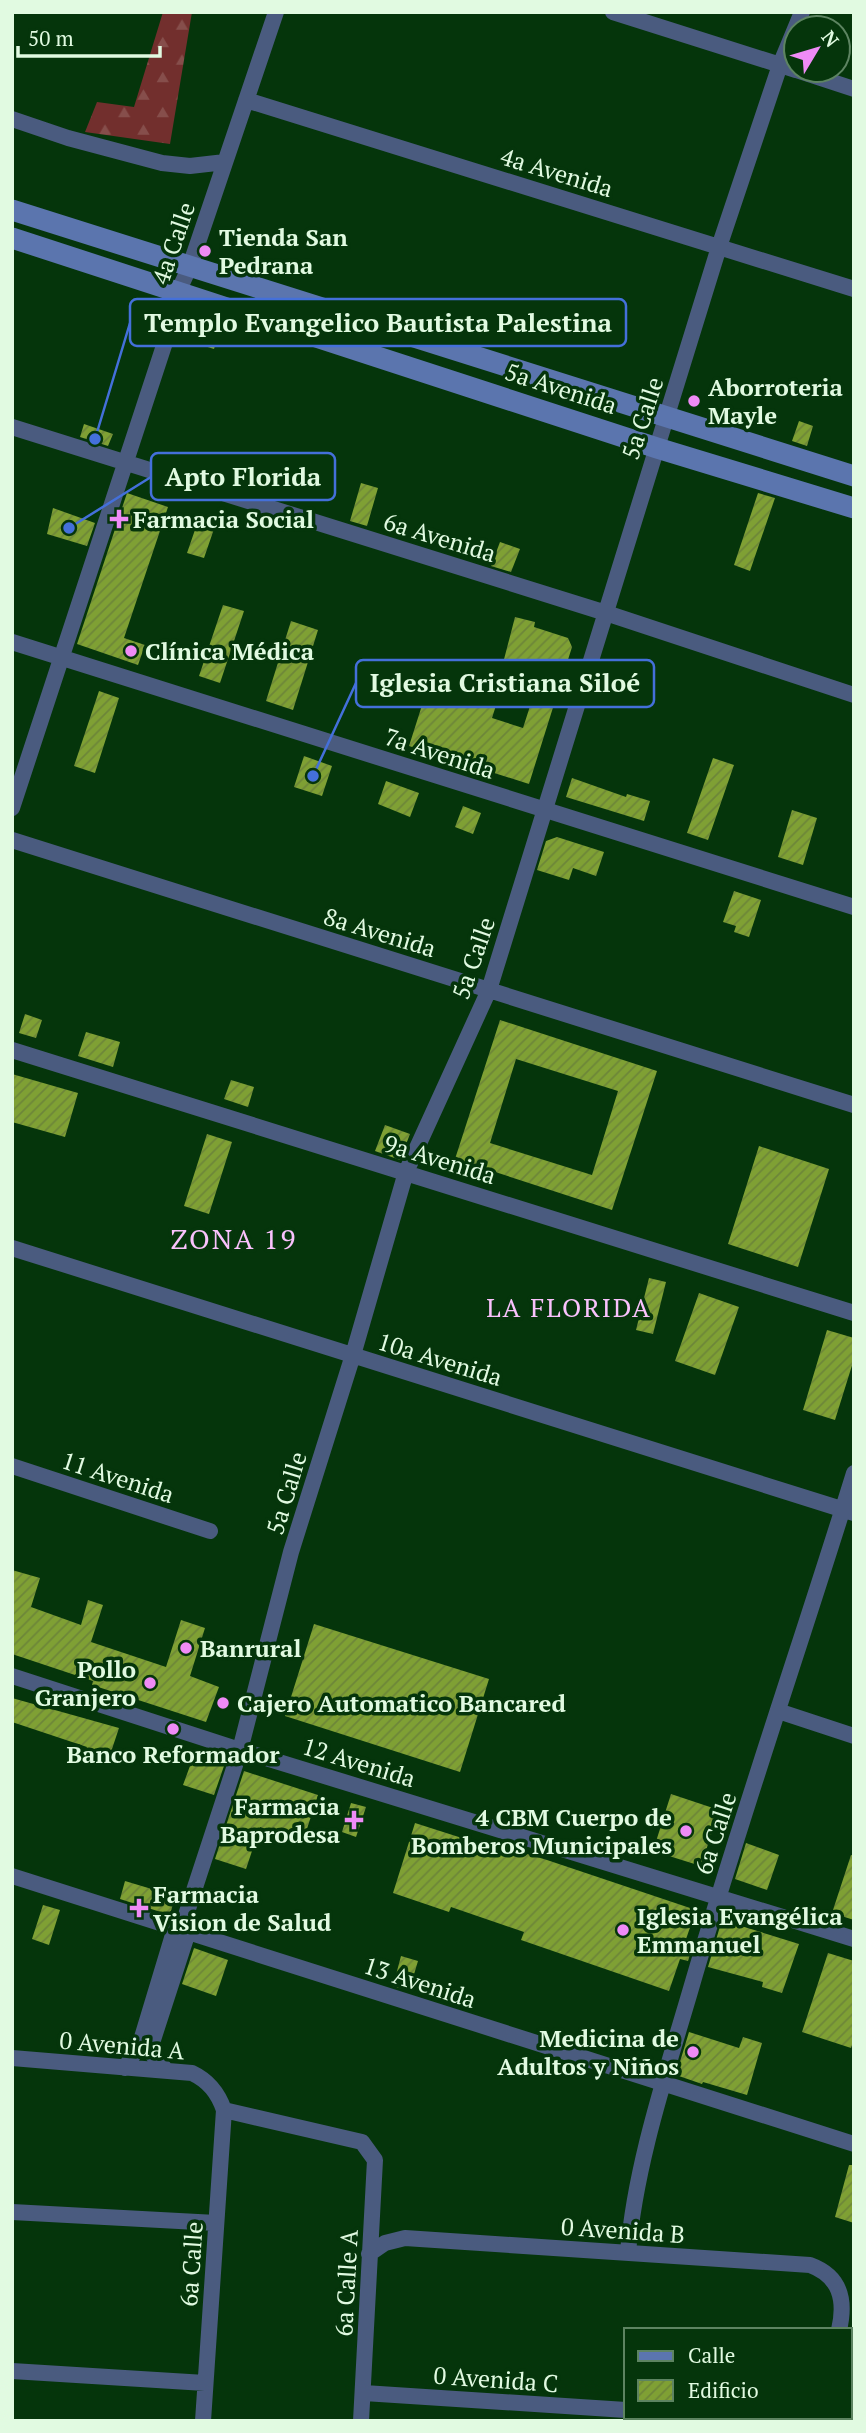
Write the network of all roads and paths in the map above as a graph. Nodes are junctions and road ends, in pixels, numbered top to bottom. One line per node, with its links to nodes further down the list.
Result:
1 (276, 12): 5 (street, 4a Calle)
2 (613, 12): 3 (street)
3 (782, 65)
4 (785, 84): 12 (street, 5a Calle)
5 (246, 100): 9 (street, 4a Calle); 12 (street, 4a Avenida)
6 (12, 107): 8 (street)
7 (12, 119): 8 (street)
8 (68, 138): 9 (street)
9 (225, 162): 13 (street, 4a Calle)
10 (12, 210): 13 (main road, 5a Avenida)
11 (12, 238): 15 (main road, 5a Avenida)
12 (719, 247): 14 (street, 4a Avenida); 16 (street, 5a Calle)
13 (190, 266): 15 (street, 4a Calle); 16 (main road, 5a Avenida)
14 (854, 289)
15 (179, 290): 18 (main road, 5a Avenida); 19 (street, 4a Calle)
16 (667, 416): 18 (street, 5a Calle); 20 (main road, 5a Avenida)
17 (12, 427): 19 (street, 6a Avenida)
18 (657, 448): 21 (main road, 5a Avenida); 22 (street, 5a Calle)
19 (125, 463): 22 (street, 6a Avenida); 24 (street, 4a Calle)
20 (854, 476)
21 (854, 508)
22 (606, 612): 25 (street, 6a Avenida); 27 (street, 5a Calle)
23 (12, 642): 24 (street, 7a Avenida)
24 (62, 657): 26 (street, 4a Calle); 27 (street, 7a Avenida)
25 (854, 695)
26 (12, 808)
27 (545, 810): 29 (street, 7a Avenida); 30 (street, 5a Calle)
28 (12, 840): 30 (street, 8a Avenida)
29 (854, 907)
30 (489, 990): 32 (street, 8a Avenida); 33 (street, 5a Calle)
31 (12, 1050): 33 (street, 9a Avenida)
32 (854, 1105)
33 (406, 1172): 35 (street, 9a Avenida); 36 (street, 5a Calle)
34 (12, 1248): 36 (street, 10a Avenida)
35 (854, 1313)
36 (353, 1355): 39 (street, 10a Avenida); 44 (street, 5a Calle)
37 (12, 1466): 40 (street, 11 Avenida)
38 (854, 1473): 39 (street, 6a Calle)
39 (848, 1511): 42 (street, 6a Calle)
40 (210, 1531)
41 (12, 1676): 44 (street, 12 Avenida)
42 (778, 1712): 43 (street); 46 (street, 6a Calle)
43 (854, 1736)
44 (240, 1750): 46 (street, 12 Avenida); 47 (street, 5a Calle)
45 (12, 1876): 47 (street, 13 Avenida)
46 (718, 1896): 48 (street, 12 Avenida); 52 (street, 6a Calle)
47 (182, 1926): 50 (street, 5a Calle); 51 (street, 5a Calle); 52 (street, 13 Avenida)
48 (854, 1939)
49 (12, 2059): 50 (street, 0 Avenida A)
50 (125, 2068): 51 (street, 0 Avenida A)
51 (166, 2070): 53 (street, 0 Avenida A)
52 (663, 2083): 54 (street, 13 Avenida); 58 (street, 6a Calle)
53 (224, 2110): 56 (street, 6a Calle); 57 (street, 6a Calle A)
54 (854, 2144)
55 (12, 2212): 56 (street)
56 (216, 2223): 61 (street, 6a Calle)
57 (369, 2253): 58 (street, 0 Avenida B); 62 (street, 6a Calle A)
58 (628, 2253): 59 (street, 0 Avenida B)
59 (845, 2323)
60 (12, 2371): 61 (street)
61 (205, 2384): 65 (street, 6a Calle)
62 (364, 2393): 63 (street, 0 Avenida C); 66 (street, 6a Calle A)
63 (624, 2410)
64 (758, 2419): 67 (street)
65 (203, 2421)
66 (361, 2421)
67 (785, 2421)

